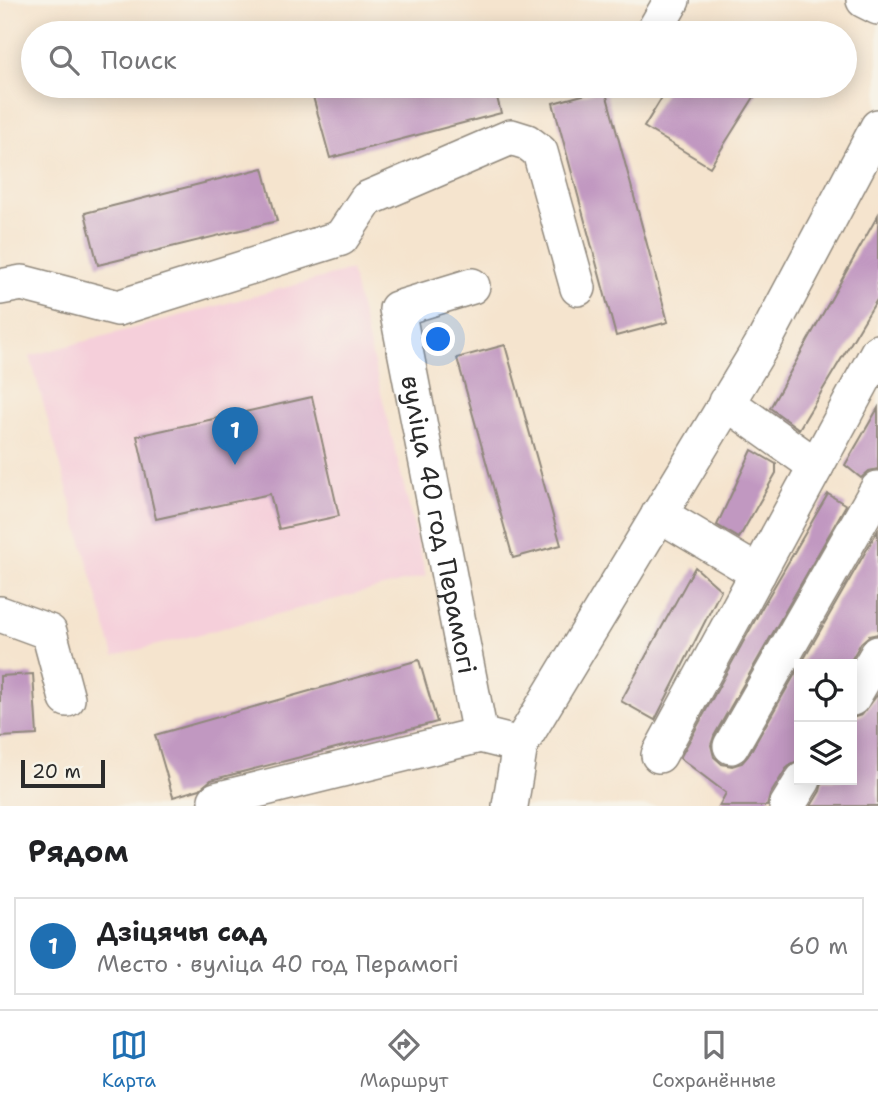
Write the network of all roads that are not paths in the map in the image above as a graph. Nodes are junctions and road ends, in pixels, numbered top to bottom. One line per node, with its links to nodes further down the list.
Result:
1 (672, 0): 4 (street)
2 (864, 0): 3 (street)
3 (878, 7)
4 (660, 21)
5 (878, 127): 10 (street)
6 (472, 286): 19 (street, вуліца 40 год Перамогі)
7 (0, 287): 8 (street)
8 (578, 288)
9 (878, 352): 11 (street)
10 (726, 402): 11 (street); 13 (street)
11 (816, 466): 14 (street)
12 (878, 489): 21 (street)
13 (659, 514): 14 (street); 20 (street)
14 (758, 573): 22 (street)
15 (0, 614): 18 (street)
16 (878, 654): 17 (street)
17 (857, 690)
18 (67, 699)
19 (480, 735): 20 (street); 24 (street)
20 (520, 745): 25 (street)
21 (731, 746)
22 (659, 755)
23 (800, 785): 26 (street)
24 (216, 800)
25 (510, 806)
26 (787, 806)

